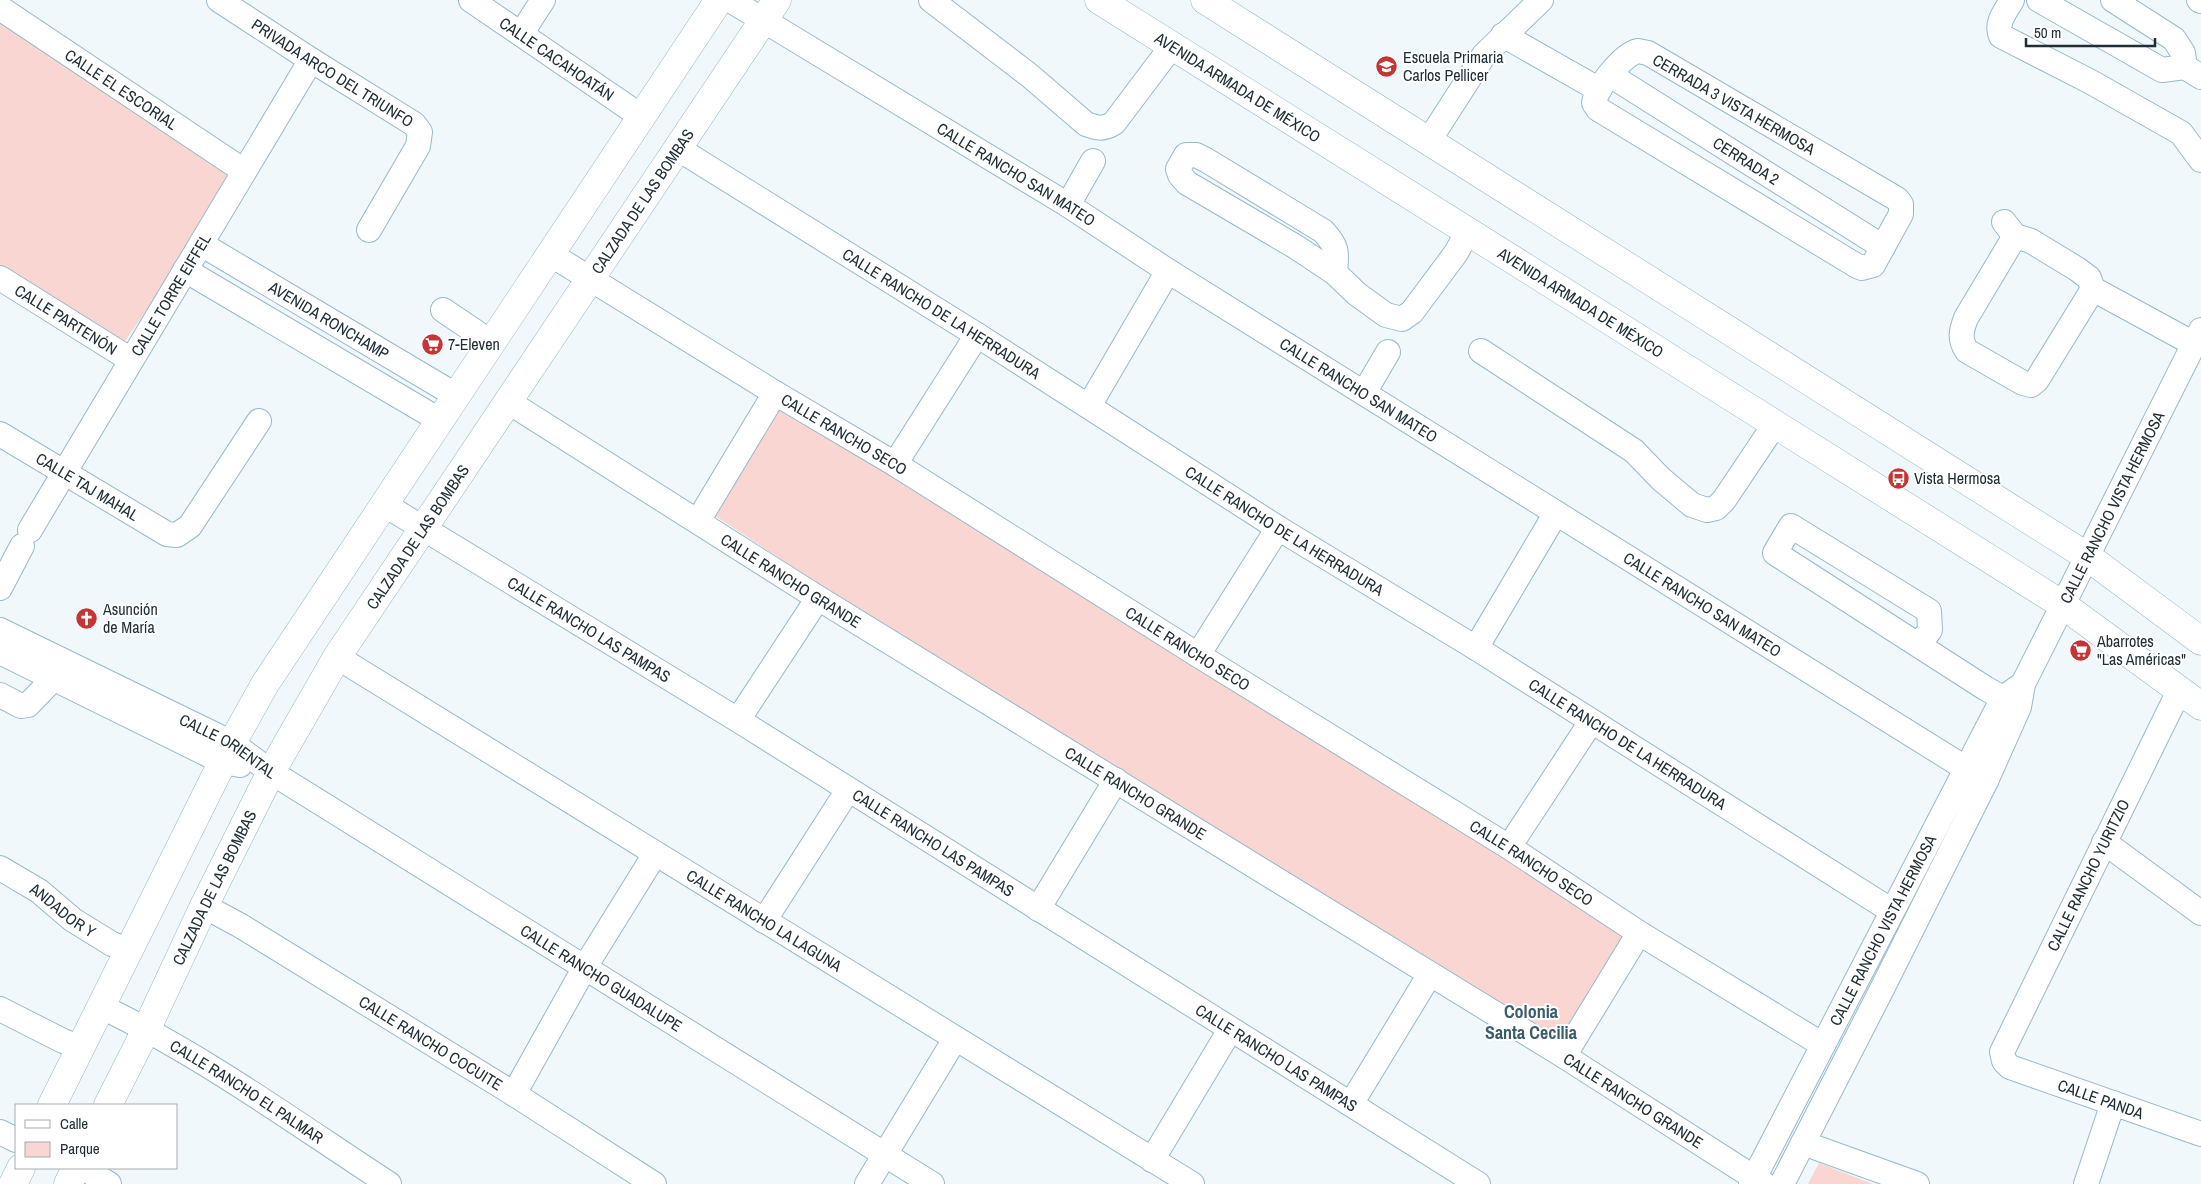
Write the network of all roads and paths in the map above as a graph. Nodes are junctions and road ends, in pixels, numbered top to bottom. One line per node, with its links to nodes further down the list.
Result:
1 (219, 0): 18 (street, PRIVADA ARCO DEL TRIUNFO)
2 (471, 0): 15 (street, CALLE CACAHOATÁN)
3 (543, 0): 15 (street)
4 (719, 0): 21 (main road)
5 (730, 0): 14 (street, CALLE RANCHO SAN MATEO)
6 (931, 0): 17 (street)
7 (1099, 0): 17 (main road, AVENIDA ARMADA DE MÉXICO)
8 (1205, 0): 22 (main road)
9 (1541, 0): 16 (street)
10 (2012, 0): 24 (street)
11 (2039, 0): 19 (street)
12 (2112, 0): 19 (street)
13 (0, 8): 26 (street, CALLE EL ESCORIAL)
14 (770, 11): 23 (main road, CALZADA DE LAS BOMBAS); 27 (street, CALLE RANCHO SAN MATEO)
15 (521, 34): 21 (street, CALLE CACAHOATÁN)
16 (1503, 35): 20 (street); 22 (street)
17 (1172, 46): 29 (main road, AVENIDA ARMADA DE MÉXICO)
18 (311, 60): 26 (street, CALLE TORRE EIFFEL); 28 (street, PRIVADA ARCO DEL TRIUNFO)
19 (2193, 72)
20 (1602, 91): 31 (street, CERRADA 2); 31 (street); 31 (street, CERRADA 3 VISTA HERMOSA)
21 (642, 117): 32 (main road)
22 (1428, 142): 64 (main road)
23 (677, 148): 37 (main road, CALZADA DE LAS BOMBAS); 41 (street, CALLE RANCHO DE LA HERRADURA)
24 (2201, 160)
25 (1093, 161): 27 (street)
26 (244, 171): 30 (street, CALLE TORRE EIFFEL)
27 (1068, 205): 34 (street, CALLE RANCHO SAN MATEO)
28 (369, 230)
29 (1468, 231): 35 (street); 55 (main road, AVENIDA ARMADA DE MÉXICO)
30 (201, 244): 33 (street, CALLE TORRE EIFFEL); 40 (street, AVENIDA RONCHAMP)
31 (1883, 247)
32 (550, 254): 37 (street, CALLE RANCHO SECO); 44 (main road)
33 (185, 270): 43 (street, AVENIDA RONCHAMP); 47 (street, CALLE TORRE EIFFEL)
34 (1168, 271): 48 (street, CALLE RANCHO SAN MATEO); 52 (street)
35 (1335, 273): 35 (street)
36 (0, 278): 47 (street, CALLE PARTENÓN)
37 (590, 278): 49 (street, CALLE RANCHO SECO); 51 (main road, CALZADA DE LAS BOMBAS)
38 (2093, 289): 38 (street); 42 (street)
39 (443, 310): 44 (street)
40 (323, 316): 43 (street); 50 (street, AVENIDA RONCHAMP)
41 (977, 335): 52 (street, CALLE RANCHO DE LA HERRADURA); 57 (street)
42 (2198, 337): 64 (street, CALLE RANCHO VISTA HERMOSA)
43 (307, 342): 53 (street, AVENIDA RONCHAMP)
44 (492, 343): 50 (main road)
45 (1481, 351): 55 (street)
46 (1388, 352): 48 (street)
47 (131, 360): 58 (street, CALLE TORRE EIFFEL)
48 (1364, 393): 60 (street, CALLE RANCHO SAN MATEO)
49 (775, 394): 57 (street, CALLE RANCHO SECO); 61 (street)
50 (457, 396): 53 (main road)
51 (507, 401): 61 (street, CALLE RANCHO GRANDE); 62 (main road, CALZADA DE LAS BOMBAS)
52 (1089, 406): 63 (street, CALLE RANCHO DE LA HERRADURA)
53 (441, 420): 59 (main road)
54 (259, 421): 58 (street, CALLE TAJ MAHAL)
55 (1775, 424): 67 (main road, AVENIDA ARMADA DE MÉXICO)
56 (0, 434): 58 (street, CALLE TAJ MAHAL)
57 (894, 464): 73 (street, CALLE RANCHO SECO)
58 (64, 472): 65 (street, CALLE TORRE EIFFEL)
59 (385, 505): 62 (street, CALLE RANCHO LAS PAMPAS); 82 (main road)
60 (1556, 513): 71 (street); 84 (street, CALLE RANCHO SAN MATEO)
61 (698, 521): 66 (street, CALLE RANCHO GRANDE)
62 (422, 528): 74 (main road, CALZADA DE LAS BOMBAS); 80 (street, CALLE RANCHO LAS PAMPAS)
63 (1278, 528): 71 (street, CALLE RANCHO DE LA HERRADURA); 73 (street)
64 (2088, 558): 67 (street, CALLE RANCHO VISTA HERMOSA); 69 (main road)
65 (0, 588)
66 (818, 598): 80 (street); 85 (street, CALLE RANCHO GRANDE)
67 (2063, 605): 76 (main road, AVENIDA ARMADA DE MÉXICO); 78 (street, CALLE RANCHO VISTA HERMOSA)
68 (0, 630): 82 (street, CALLE ORIENTAL)
69 (2201, 641)
70 (1918, 645): 70 (street); 78 (street)
71 (1476, 648): 81 (street, CALLE RANCHO DE LA HERRADURA)
72 (0, 652): 75 (street, CALLE ORIENTAL)
73 (1198, 655): 88 (street, CALLE RANCHO SECO)
74 (337, 657): 83 (main road, CALZADA DE LAS BOMBAS); 89 (street, CALLE RANCHO LA LAGUNA)
75 (54, 678): 77 (street); 82 (street, CALLE ORIENTAL)
76 (2179, 690): 79 (main road, AVENIDA ARMADA DE MÉXICO); 87 (street, CALLE RANCHO YURITZIO)
77 (0, 695)
78 (2015, 696): 84 (street, CALLE RANCHO VISTA HERMOSA)
79 (2201, 706)
80 (738, 720): 86 (street, CALLE RANCHO LAS PAMPAS)
81 (1591, 722): 88 (street); 93 (street, CALLE RANCHO DE LA HERRADURA)
82 (227, 752): 83 (street, CALLE ORIENTAL); 97 (main road)
83 (271, 772): 91 (main road, CALZADA DE LAS BOMBAS); 98 (street, CALLE RANCHO GUADALUPE)
84 (1976, 775): 93 (street, CALLE RANCHO VISTA HERMOSA); 101 (street, CALLE RANCHO VISTA HERMOSA)
85 (1116, 780): 92 (street); 99 (street, CALLE RANCHO GRANDE)
86 (848, 790): 92 (street, CALLE RANCHO LAS PAMPAS); 95 (street)
87 (2104, 842): 94 (street); 110 (street, CALLE RANCHO YURITZIO)
88 (1509, 847): 96 (street, CALLE RANCHO SECO)
89 (655, 854): 95 (street, CALLE RANCHO LA LAGUNA); 98 (street)
90 (0, 868): 97 (street, ANDADOR Y)
91 (204, 906): 104 (main road, CALZADA DE LAS BOMBAS); 111 (street, CALLE RANCHO COCUITE)
92 (1038, 909): 105 (street, CALLE RANCHO LAS PAMPAS)
93 (1892, 911): 100 (street, CALLE RANCHO VISTA HERMOSA)
94 (2201, 913)
95 (764, 921): 106 (street, CALLE RANCHO LA LAGUNA)
96 (1639, 933): 107 (street, CALLE RANCHO SECO); 109 (street)
97 (128, 950): 102 (main road)
98 (585, 967): 111 (street); 120 (street, CALLE RANCHO GUADALUPE)
99 (1430, 974): 109 (street, CALLE RANCHO GRANDE); 115 (street)
100 (1857, 980): 101 (street); 107 (street, CALLE RANCHO VISTA HERMOSA)
101 (1880, 993): 119 (street, CALLE RANCHO VISTA HERMOSA)
102 (100, 1006): 104 (street, CALLE RANCHO EL PALMAR); 108 (main road)
103 (0, 1009): 108 (street)
104 (147, 1028): 114 (main road, CALZADA DE LAS BOMBAS); 130 (street, CALLE RANCHO EL PALMAR)
105 (1230, 1030): 115 (street, CALLE RANCHO LAS PAMPAS); 121 (street)
106 (955, 1039): 120 (street); 121 (street, CALLE RANCHO LA LAGUNA)
107 (1823, 1045): 125 (street, CALLE RANCHO VISTA HERMOSA)
108 (80, 1047): 113 (main road)
109 (1564, 1056): 125 (street, CALLE RANCHO GRANDE)
110 (2004, 1061): 112 (street, CALLE PANDA)
111 (514, 1094): 131 (street, CALLE RANCHO COCUITE)
112 (2113, 1102): 117 (street, CALLE PANDA); 137 (street)
113 (52, 1104)
114 (109, 1104)
115 (1351, 1104): 135 (street, CALLE RANCHO LAS PAMPAS)
116 (0, 1132): 118 (street)
117 (2201, 1134)
118 (15, 1140)
119 (1803, 1143): 126 (street); 136 (street, CALLE RANCHO VISTA HERMOSA)
120 (885, 1155): 132 (street); 133 (street, CALLE RANCHO GUADALUPE)
121 (1152, 1160): 134 (street, CALLE RANCHO LA LAGUNA)
122 (20, 1169): 127 (main road)
123 (76, 1169): 128 (main road)
124 (86, 1169): 129 (street)
125 (1756, 1182)
126 (1910, 1183)
127 (13, 1184)
128 (68, 1184)
129 (110, 1184)
130 (389, 1184)
131 (654, 1184)
132 (867, 1184)
133 (932, 1184)
134 (1192, 1184)
135 (1478, 1184)
136 (1782, 1184)
137 (2086, 1184)

